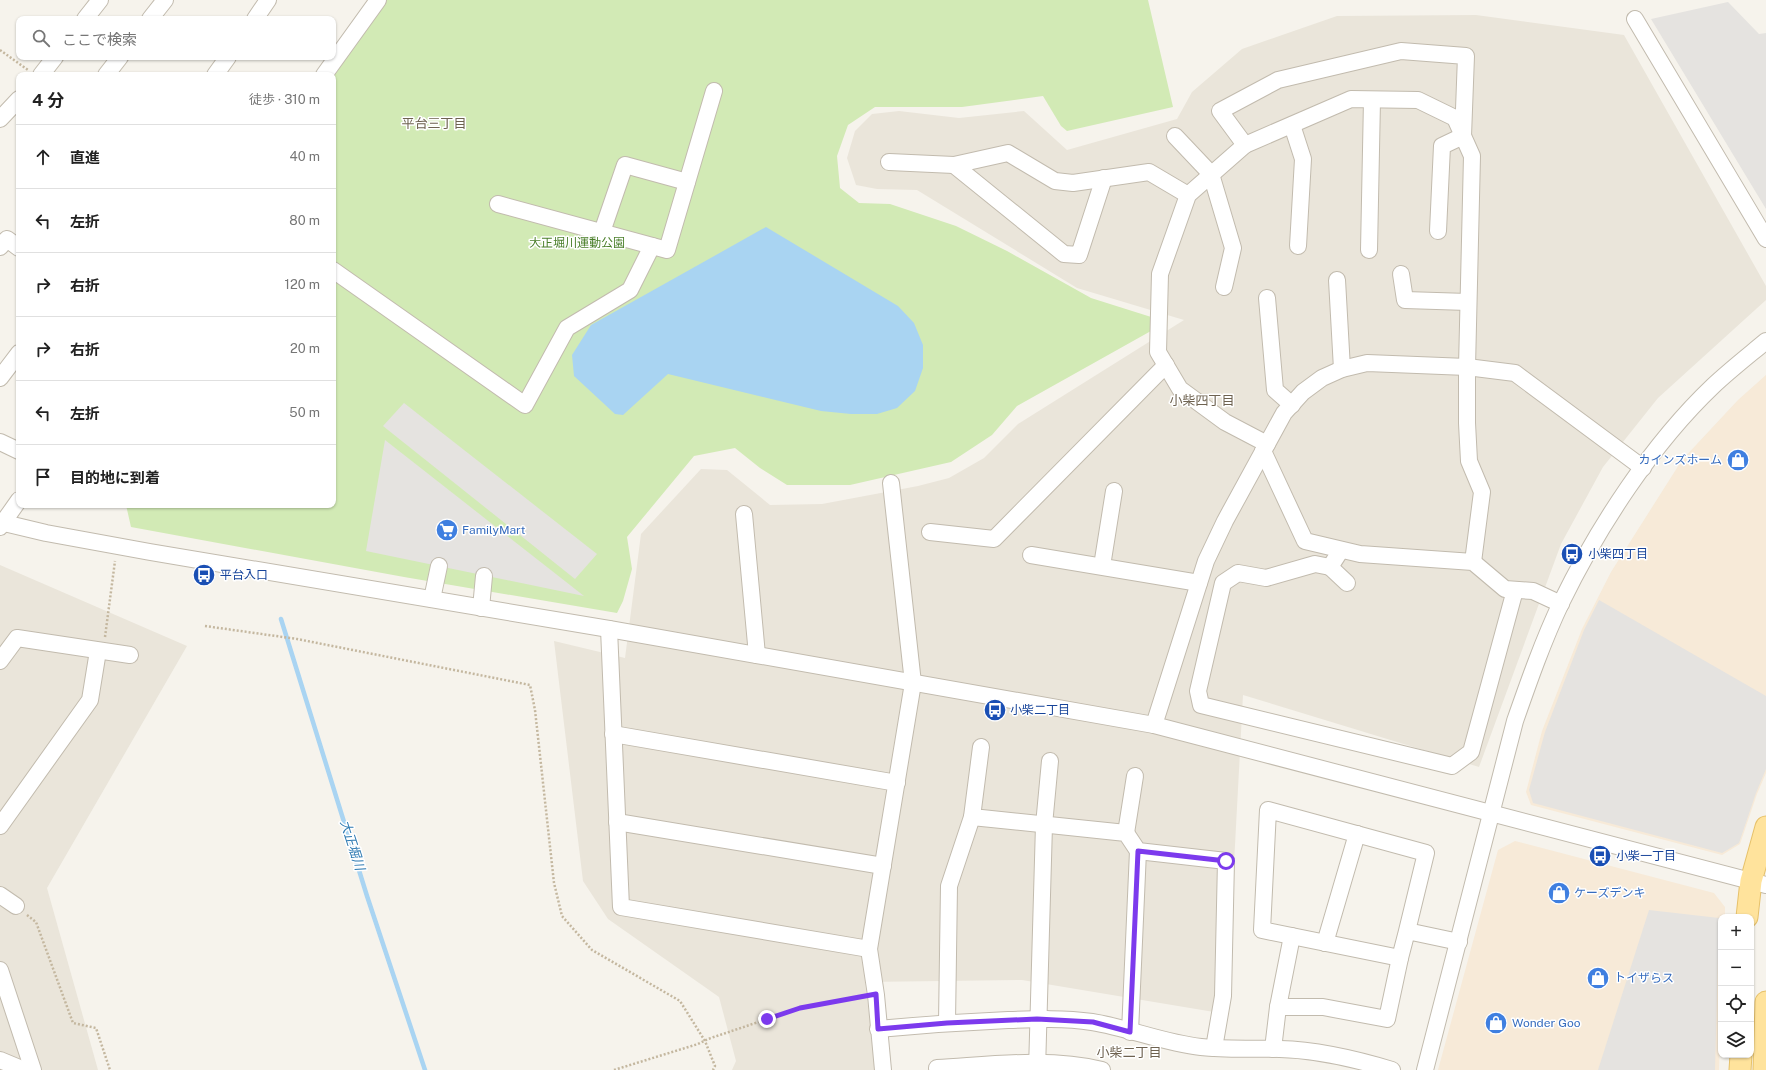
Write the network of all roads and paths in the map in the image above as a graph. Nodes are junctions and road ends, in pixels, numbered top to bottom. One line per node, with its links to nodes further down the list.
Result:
1 (100, 0): 5 (street)
2 (165, 0): 6 (street)
3 (268, 0): 7 (street)
4 (374, 1): 10 (street)
5 (87, 16)
6 (152, 16)
7 (257, 16)
8 (1635, 19): 37 (street)
9 (0, 50): 15 (path)
10 (336, 57)
11 (51, 60): 16 (street)
12 (118, 60): 17 (street)
13 (226, 60): 18 (street)
14 (334, 60): 19 (street)
15 (33, 72)
16 (36, 72)
17 (108, 72)
18 (217, 72)
19 (326, 72)
20 (714, 91): 32 (street)
21 (1372, 100): 24 (street); 26 (street); 42 (street)
22 (16, 102): 23 (street)
23 (0, 120)
24 (1292, 125): 27 (street); 40 (street)
25 (1175, 136): 30 (street)
26 (1463, 136): 27 (street); 35 (street); 48 (street)
27 (1245, 145): 30 (street)
28 (889, 162): 29 (street)
29 (954, 165): 31 (street); 31 (street)
30 (1211, 174): 33 (street); 46 (street)
31 (1104, 178): 33 (street)
32 (687, 182): 36 (street); 39 (street)
33 (1188, 195): 51 (street)
34 (498, 204): 36 (street)
35 (1438, 231)
36 (602, 232): 39 (street)
37 (1766, 239)
38 (16, 246): 41 (street)
39 (652, 246): 43 (street)
40 (1298, 246)
41 (0, 247)
42 (1369, 250)
43 (336, 272)
44 (1401, 274): 48 (street)
45 (1337, 280): 53 (street)
46 (1224, 287)
47 (1267, 298): 55 (street)
48 (1468, 302): 52 (street)
49 (1766, 341): 59 (street)
50 (16, 357): 54 (street)
51 (1166, 365): 57 (street); 65 (street)
52 (1467, 367): 53 (street); 59 (street); 69 (street)
53 (1342, 369): 55 (street)
54 (0, 378)
55 (1292, 404): 57 (street)
56 (0, 442): 58 (street)
57 (1265, 447): 67 (street); 74 (street)
58 (16, 449)
59 (1643, 468): 78 (street)
60 (891, 483): 86 (street)
61 (1114, 491): 71 (street)
62 (16, 504): 64 (street)
63 (744, 514): 84 (street)
64 (1, 524): 66 (street)
65 (930, 532)
66 (117, 546): 77 (street); 82 (path)
67 (1342, 550): 69 (street); 72 (street)
68 (1031, 555): 71 (street)
69 (1473, 562): 76 (street)
70 (439, 566): 77 (street)
71 (1102, 566): 74 (street)
72 (1330, 566): 75 (street); 76 (street)
73 (484, 576): 79 (street)
74 (1199, 583): 87 (street)
75 (1347, 583)
76 (1515, 590): 78 (street)
77 (432, 599): 79 (street)
78 (1561, 604): 93 (street)
79 (481, 608): 81 (street)
80 (206, 626): 121 (path)
81 (609, 630): 84 (street); 88 (street)
82 (101, 652): 83 (street); 85 (street); 97 (street)
83 (130, 655)
84 (757, 655): 86 (street)
85 (0, 661)
86 (913, 682): 87 (street); 92 (street)
87 (1154, 725): 93 (street)
88 (614, 734): 92 (street); 95 (street)
89 (981, 747): 94 (street)
90 (1050, 761): 96 (street)
91 (1135, 776): 99 (street)
92 (897, 783): 102 (street)
93 (1492, 814): 103 (street); 110 (street)
94 (972, 817): 96 (street); 118 (street)
95 (617, 822): 102 (street); 111 (street)
96 (1044, 825): 99 (street); 117 (street)
97 (0, 826)
98 (1766, 827): 103 (main road)
99 (1126, 833): 101 (street)
100 (1357, 834): 107 (street); 108 (street); 109 (street)
101 (1138, 851): 120 (street); 122 (street)
102 (883, 866): 111 (street)
103 (1758, 883): 106 (main road)
104 (0, 895): 105 (street)
105 (16, 906): 130 (path)
106 (1748, 914)
107 (1406, 930): 110 (street); 112 (street)
108 (1292, 936): 109 (street); 116 (street)
109 (1325, 942): 112 (street)
110 (1459, 942): 137 (street)
111 (869, 949): 114 (street)
112 (1400, 958): 116 (street)
113 (0, 970): 129 (street)
114 (876, 994): 119 (street); 121 (path)
115 (1766, 1002): 139 (main road)
116 (1278, 1007): 123 (street)
117 (1037, 1019): 118 (street); 120 (street); 127 (street)
118 (947, 1023): 119 (street)
119 (878, 1029): 133 (street)
120 (1130, 1032): 122 (street)
121 (705, 1041): 131 (path); 132 (path)
122 (1214, 1048): 123 (street)
123 (1273, 1049): 126 (street)
124 (1741, 1058): 138 (main road)
125 (0, 1060): 128 (street)
126 (1366, 1066): 136 (street)
127 (1037, 1067): 134 (street); 135 (street)
128 (24, 1070)
129 (33, 1070)
130 (110, 1070)
131 (614, 1070)
132 (713, 1070)
133 (883, 1070)
134 (938, 1070)
135 (1102, 1070)
136 (1392, 1070)
137 (1425, 1070)
138 (1740, 1070)
139 (1764, 1070)

